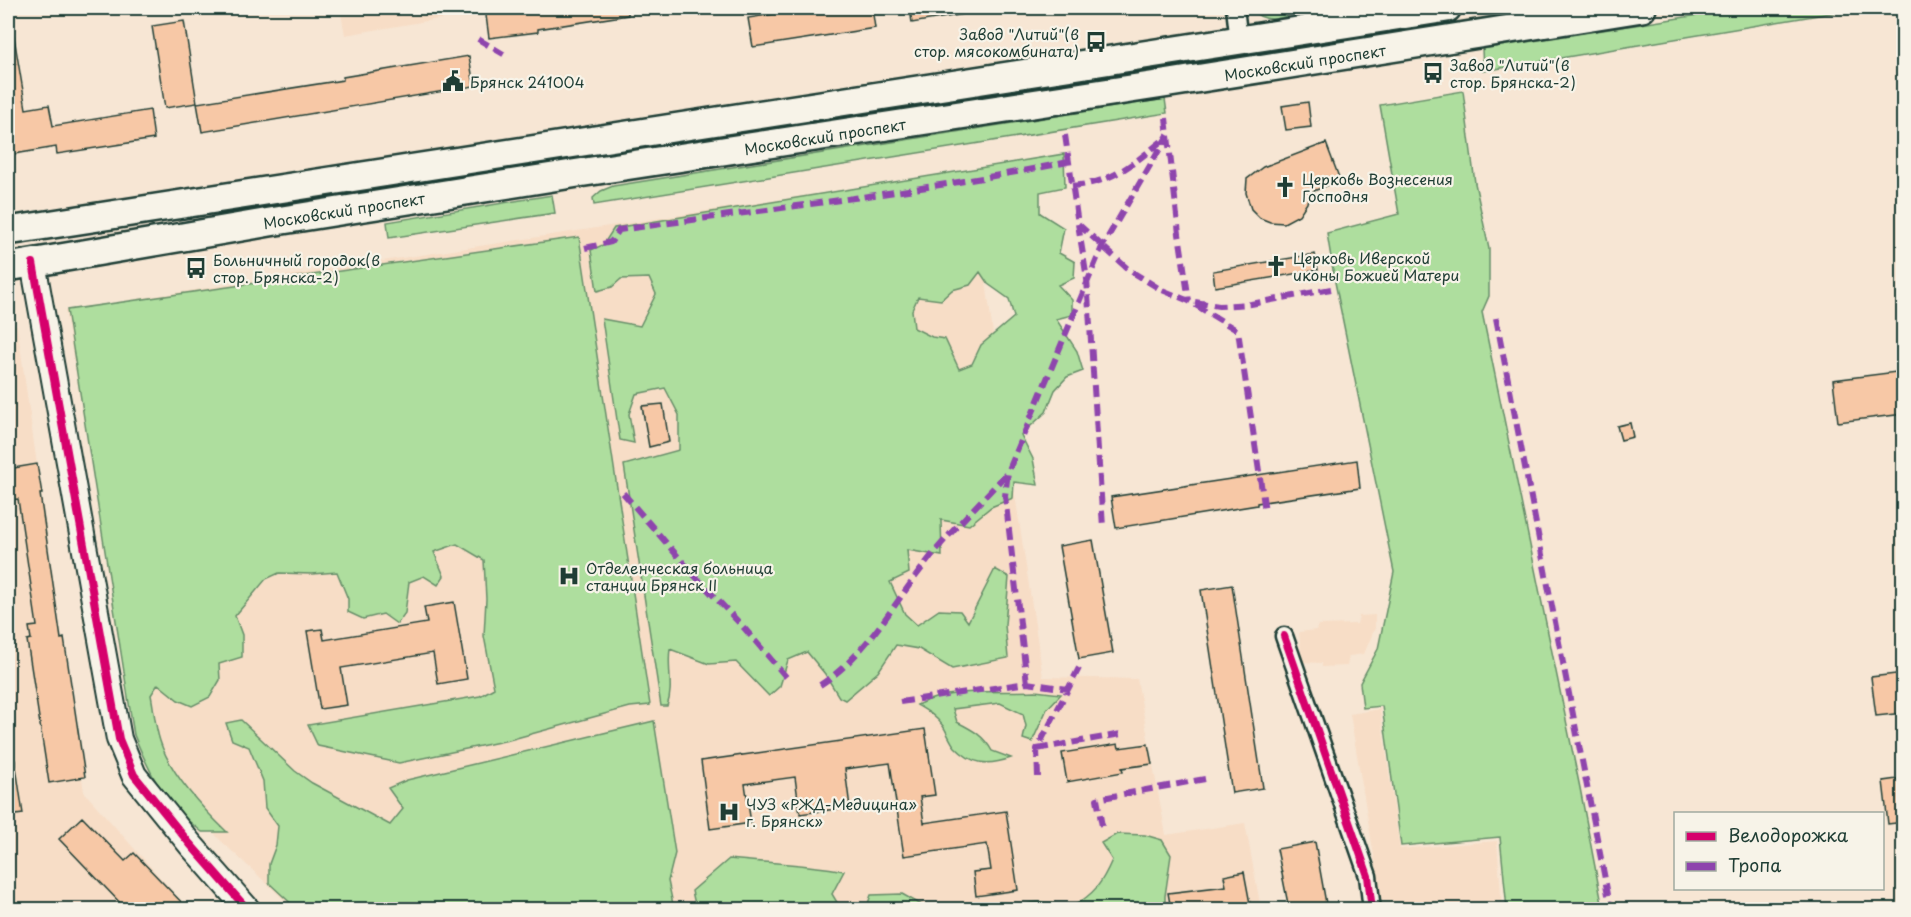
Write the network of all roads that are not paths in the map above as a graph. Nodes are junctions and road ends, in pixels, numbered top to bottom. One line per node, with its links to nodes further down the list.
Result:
1 (1235, 8): 5 (street)
2 (1447, 8): 4 (main road, Московский проспект)
3 (1642, 8): 6 (main road, Московский проспект)
4 (1312, 18): 5 (main road, Московский проспект); 6 (main road)
5 (1239, 41): 7 (main road); 8 (main road, Московский проспект)
6 (1319, 60): 7 (main road, Московский проспект)
7 (1245, 71): 9 (main road, Московский проспект)
8 (13, 226): 9 (main road)
9 (20, 265): 11 (street)
10 (1284, 636): 12 (street)
11 (248, 909)
12 (1372, 909)

